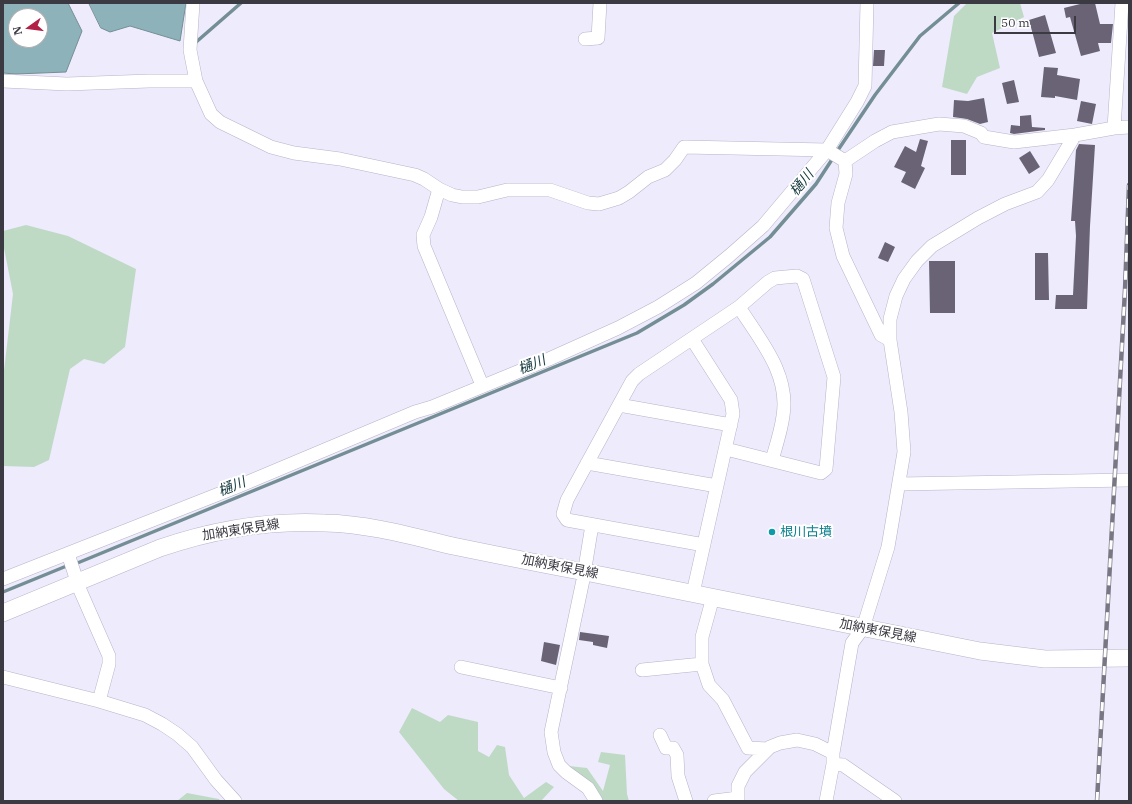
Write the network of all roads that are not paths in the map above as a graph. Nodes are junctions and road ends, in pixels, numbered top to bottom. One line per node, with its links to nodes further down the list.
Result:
1 (194, 3): 7 (street)
2 (600, 3): 5 (street)
3 (867, 3): 11 (street)
4 (1122, 3): 9 (street)
5 (585, 39)
6 (3, 81): 7 (street)
7 (196, 81): 13 (street)
8 (1129, 127): 9 (street)
9 (1114, 128): 10 (street)
10 (1075, 135): 12 (street); 16 (street)
11 (828, 151): 12 (street); 13 (street); 17 (street)
12 (843, 160): 16 (street)
13 (439, 189): 17 (street)
14 (739, 307): 15 (street); 21 (street); 21 (street)
15 (692, 338): 18 (street); 19 (street)
16 (890, 340): 24 (street)
17 (482, 385): 28 (street)
18 (619, 405): 19 (street); 22 (street)
19 (731, 425): 20 (street)
20 (726, 449): 21 (street); 25 (street)
21 (772, 460)
22 (587, 463): 25 (street); 26 (street)
23 (1129, 480): 24 (street)
24 (899, 484): 35 (street)
25 (717, 486): 27 (street)
26 (592, 525): 27 (street); 29 (street)
27 (704, 545): 32 (street)
28 (68, 554): 30 (street); 31 (street)
29 (584, 572): 31 (main road, 加納東保見線); 32 (main road, 加納東保見線); 41 (street)
30 (3, 579)
31 (76, 579): 34 (main road, 加納東保見線); 42 (street)
32 (693, 593): 33 (main road, 加納東保見線)
33 (713, 597): 35 (main road, 加納東保見線); 37 (street)
34 (3, 613)
35 (863, 628): 36 (main road, 加納東保見線); 45 (street)
36 (1129, 658)
37 (702, 664): 39 (street); 44 (street)
38 (460, 667): 41 (street)
39 (642, 670)
40 (3, 677): 42 (street)
41 (561, 688): 48 (street)
42 (99, 701): 47 (street)
43 (660, 735): 49 (street)
44 (768, 749): 45 (street); 46 (street)
45 (833, 759): 51 (street); 52 (street)
46 (738, 800): 50 (street)
47 (235, 801)
48 (596, 801)
49 (686, 801)
50 (714, 801)
51 (826, 801)
52 (895, 801)

